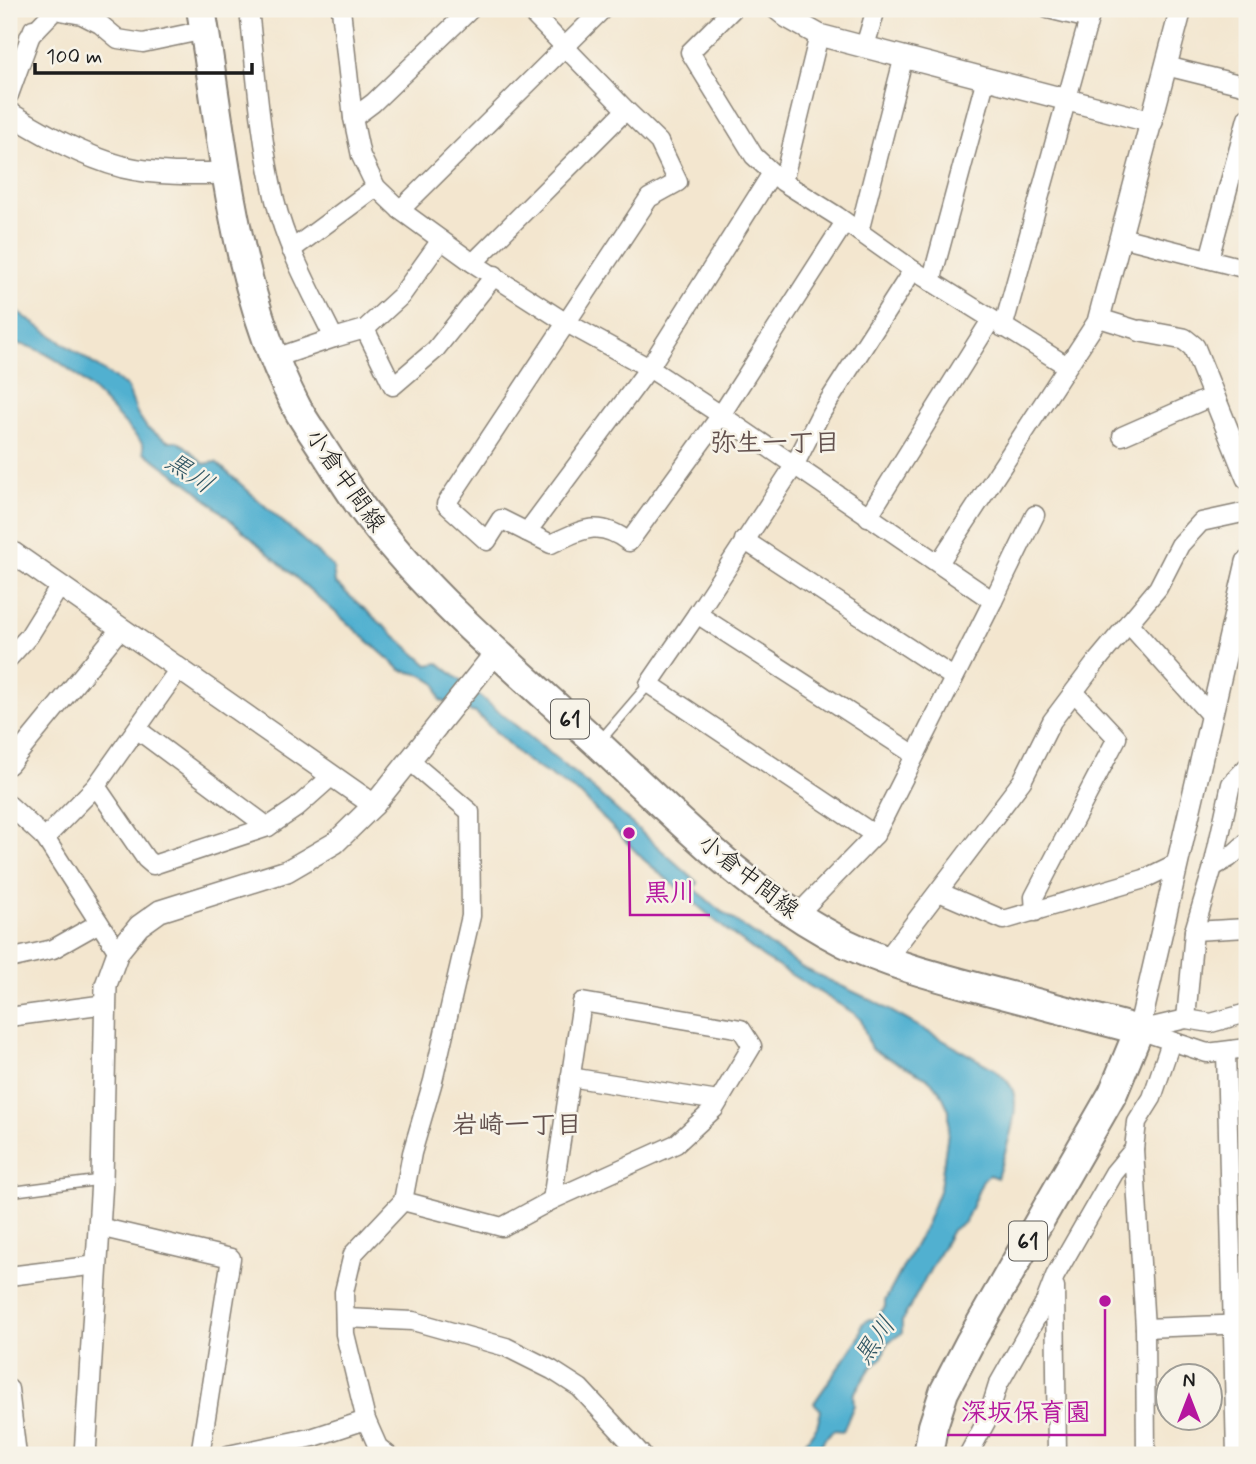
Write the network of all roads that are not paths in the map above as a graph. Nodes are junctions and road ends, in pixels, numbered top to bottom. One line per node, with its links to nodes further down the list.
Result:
1 (40, 9): 15 (street)
2 (249, 9): 36 (street)
3 (471, 9): 26 (street)
4 (528, 9): 16 (street)
5 (603, 9): 16 (street)
6 (733, 9): 30 (street)
7 (777, 9): 14 (street)
8 (876, 9): 17 (street)
9 (1048, 9): 12 (street)
10 (1181, 9): 19 (street)
11 (342, 10): 26 (street)
12 (1091, 14): 23 (street)
13 (203, 20): 15 (street); 29 (main road, 61)
14 (819, 35): 17 (street); 30 (street)
15 (29, 37): 22 (street)
16 (566, 46): 24 (street); 32 (street)
17 (865, 46): 18 (street)
18 (904, 56): 20 (street); 33 (street)
19 (1166, 66): 21 (street); 28 (street)
20 (986, 78): 23 (street); 42 (street)
21 (1247, 86)
22 (9, 95)
23 (1065, 100): 28 (street); 45 (street)
24 (626, 110): 38 (street); 44 (street)
25 (9, 113): 29 (street)
26 (353, 118): 31 (street)
27 (1247, 118): 37 (street)
28 (1152, 122): 34 (street)
29 (226, 173): 49 (main road, 小倉中間線 / 61)
30 (778, 177): 33 (street); 51 (street)
31 (376, 187): 32 (street); 36 (street)
32 (400, 210): 35 (street)
33 (852, 227): 39 (street); 53 (street)
34 (1121, 237): 37 (street); 43 (street)
35 (440, 240): 38 (street); 46 (street)
36 (291, 250): 48 (street)
37 (1209, 259): 40 (street)
38 (473, 262): 41 (street)
39 (913, 270): 42 (street); 55 (street)
40 (1247, 270)
41 (495, 275): 44 (street); 46 (street)
42 (931, 282): 45 (street)
43 (1099, 318): 47 (street); 50 (street)
44 (565, 322): 51 (street); 60 (street)
45 (997, 324): 50 (street); 59 (street)
46 (365, 329): 48 (street)
47 (1141, 331): 52 (street)
48 (334, 338): 49 (street)
49 (275, 358): 71 (main road, 小倉中間線 / 61)
50 (1067, 366): 64 (street)
51 (649, 368): 53 (street); 60 (street)
52 (1213, 396): 54 (street); 56 (street)
53 (720, 415): 55 (street); 60 (street)
54 (1122, 436)
55 (794, 466): 59 (street); 61 (street)
56 (1247, 478)
57 (1247, 512): 68 (street)
58 (1035, 515): 66 (street)
59 (868, 517): 64 (street)
60 (527, 532)
61 (744, 540): 67 (street); 73 (street)
62 (9, 550): 65 (street)
63 (1247, 562): 76 (street)
64 (939, 563): 66 (street)
65 (60, 586): 69 (street); 70 (street)
66 (993, 601): 73 (street)
67 (697, 614): 74 (street); 79 (street)
68 (1128, 624): 75 (street); 76 (street)
69 (121, 628): 72 (street); 81 (street)
70 (9, 658)
71 (489, 662): 78 (main road, 小倉中間線 / 61); 80 (street)
72 (179, 669): 77 (street); 83 (street)
73 (953, 677): 79 (street)
74 (649, 684): 78 (lane); 88 (street)
75 (1075, 693): 93 (street); 94 (street)
76 (1212, 717): 91 (street)
77 (138, 730): 84 (street); 87 (street)
78 (597, 744): 95 (main road, 小倉中間線 / 61)
79 (915, 755): 88 (street)
80 (410, 761): 86 (street); 116 (street)
81 (9, 765)
82 (1247, 767): 92 (street)
83 (332, 776): 86 (street); 87 (street)
84 (96, 786): 87 (street); 89 (street)
85 (9, 805): 89 (street)
86 (374, 805): 99 (street)
87 (268, 827)
88 (875, 835): 95 (street)
89 (45, 838): 96 (street)
90 (1247, 842): 92 (street)
91 (1177, 863): 94 (street); 106 (street)
92 (1213, 867): 98 (street)
93 (939, 892): 94 (street); 101 (street)
94 (1035, 912)
95 (797, 915): 101 (main road, 小倉中間線 / 61)
96 (99, 923): 99 (street); 100 (street)
97 (1247, 928): 98 (street)
98 (1194, 932): 105 (street)
99 (118, 952): 102 (street)
100 (9, 959)
101 (886, 960): 106 (main road, 小倉中間線 / 61)
102 (106, 1004): 104 (street); 113 (street)
103 (1247, 1013): 105 (street)
104 (9, 1017)
105 (1186, 1019): 106 (street)
106 (1139, 1030): 107 (street); 133 (main road, 61)
107 (1171, 1042): 109 (street); 112 (street)
108 (1247, 1048): 109 (street)
109 (1226, 1052): 122 (street)
110 (570, 1077): 111 (street); 111 (street); 115 (street)
111 (718, 1101): 115 (street)
112 (1133, 1149): 120 (street); 123 (street)
113 (102, 1180): 114 (lane); 117 (street)
114 (9, 1192)
115 (552, 1200): 116 (street)
116 (403, 1201): 121 (street)
117 (99, 1227): 118 (street); 129 (street)
118 (97, 1265): 119 (street); 128 (street)
119 (9, 1276)
120 (1055, 1276): 126 (street); 136 (street)
121 (345, 1318): 125 (street); 132 (street)
122 (1241, 1324): 123 (street); 138 (street)
123 (1145, 1328): 137 (street)
124 (9, 1389): 127 (street)
125 (366, 1420): 130 (street); 131 (street)
126 (980, 1432): 134 (street); 135 (street)
127 (17, 1455)
128 (85, 1455)
129 (200, 1455)
130 (228, 1455)
131 (388, 1455)
132 (642, 1455)
133 (928, 1455)
134 (968, 1455)
135 (984, 1455)
136 (1057, 1455)
137 (1146, 1455)
138 (1236, 1455)

